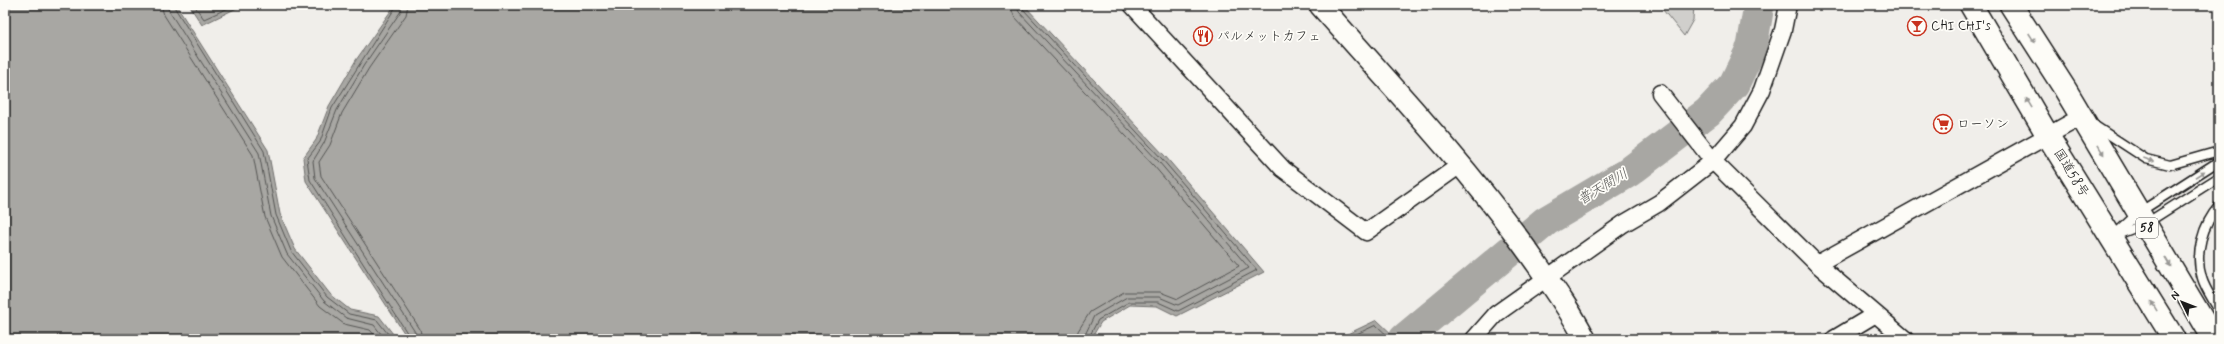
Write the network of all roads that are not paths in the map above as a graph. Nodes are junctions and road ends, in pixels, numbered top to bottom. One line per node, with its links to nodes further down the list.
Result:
1 (1132, 5): 12 (street)
2 (1320, 5): 12 (street)
3 (1788, 5): 10 (street)
4 (1971, 5): 8 (highway, 国道58号, one-way to 4)
5 (2011, 5): 7 (highway, 58, one-way to 7)
6 (1660, 93): 10 (street)
7 (2081, 117): 8 (street); 9 (lane, one-way to 9); 15 (highway, 58, one-way to 15)
8 (2048, 136): 16 (highway, 国道58号); 17 (street)
9 (2219, 151)
10 (1708, 155): 17 (street); 18 (street)
11 (2219, 161): 15 (lane, one-way to 11)
12 (1460, 165): 18 (street)
13 (2219, 178): 15 (lane)
14 (2219, 206): 19 (lane)
15 (2141, 219): 16 (lane); 16 (lane); 26 (highway, 58, one-way to 26)
16 (2112, 237): 25 (highway, 国道58号, one-way to 16)
17 (1817, 264): 20 (street)
18 (1544, 273): 21 (street); 22 (street)
19 (2219, 311)
20 (1874, 315): 23 (street); 24 (street)
21 (1474, 339)
22 (1584, 339)
23 (1834, 339)
24 (1905, 339)
25 (2174, 339)
26 (2214, 339)

